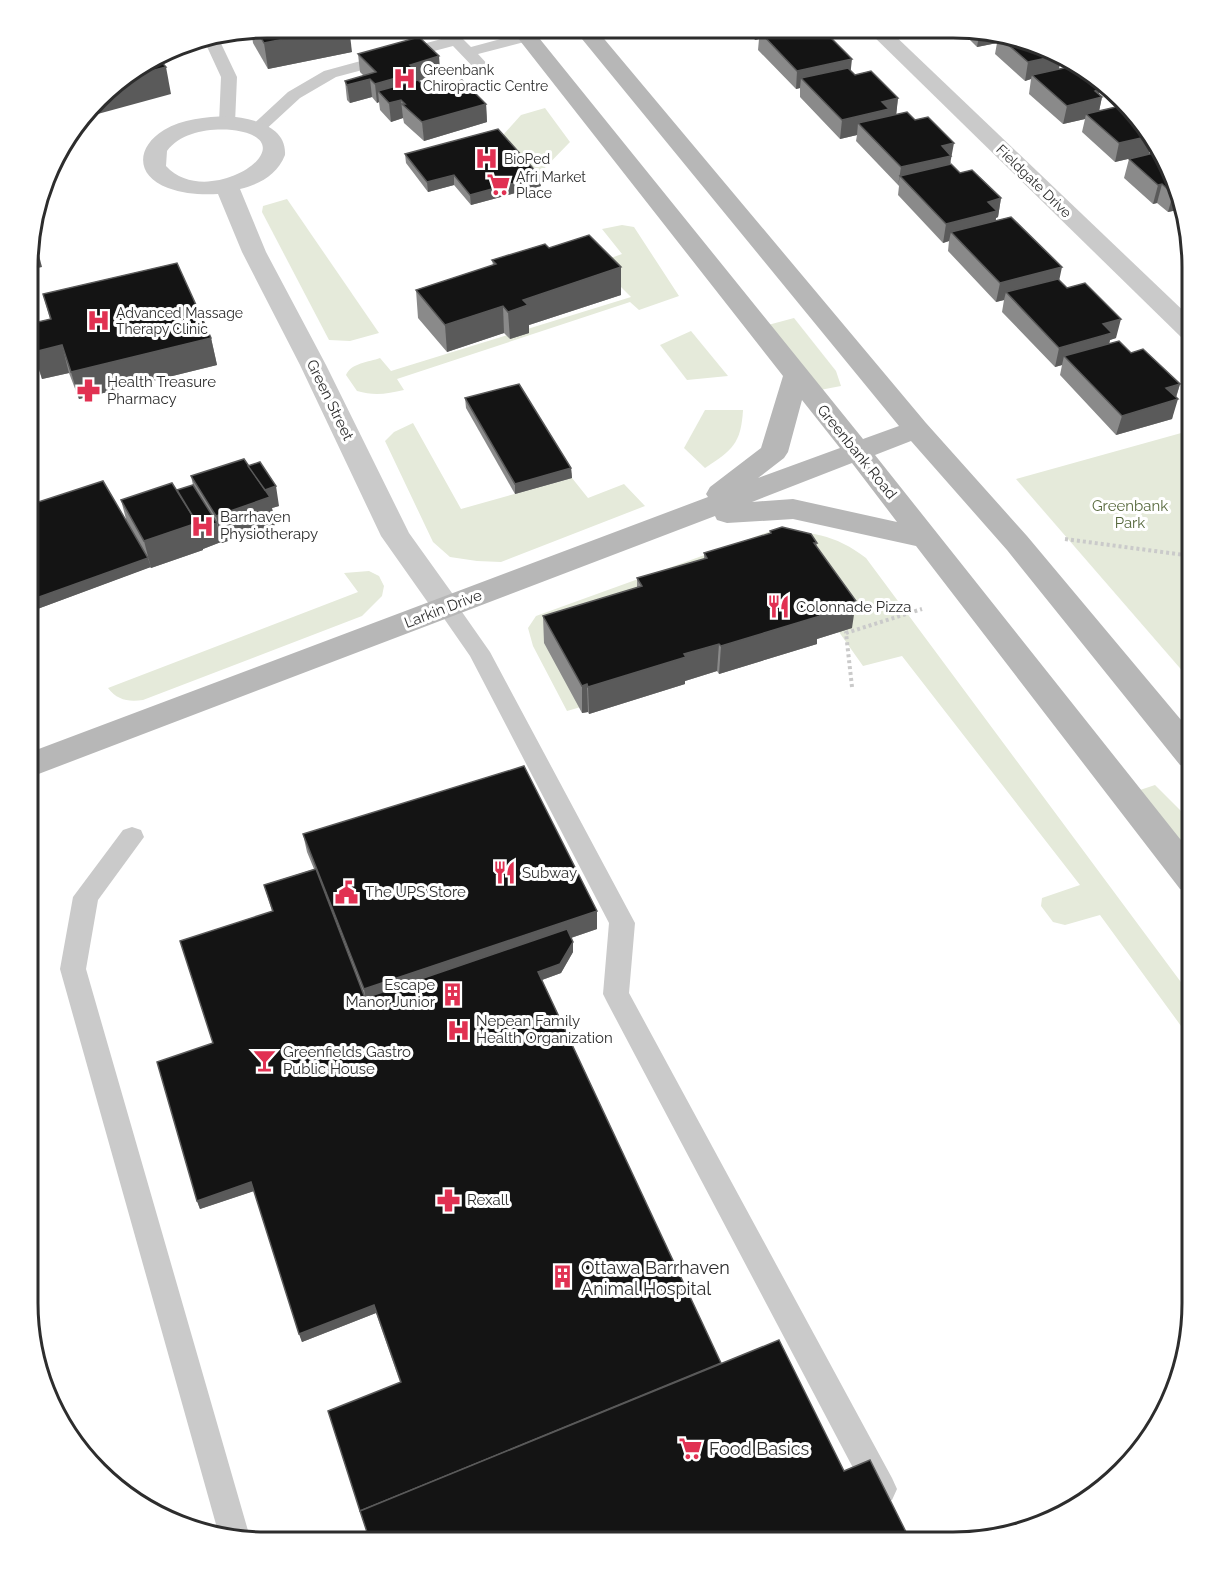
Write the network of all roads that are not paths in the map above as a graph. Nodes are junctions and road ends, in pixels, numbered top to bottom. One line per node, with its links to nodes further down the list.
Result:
1 (506, 38): 6 (lane)
2 (528, 38): 12 (main road, Greenbank Road)
3 (592, 38): 13 (main road)
4 (885, 38): 11 (street, Fieldgate Drive)
5 (214, 44): 8 (lane)
6 (468, 52): 7 (lane); 9 (lane)
7 (482, 67)
8 (227, 123): 9 (street); 10 (street)
9 (256, 129): 10 (street)
10 (227, 186): 17 (street, Green Street)
11 (1182, 323)
12 (796, 376): 14 (main road, Greenbank Road); 15 (main road)
13 (916, 429): 14 (main road, Larkin Drive); 18 (main road)
14 (858, 452): 15 (main road, Larkin Drive); 16 (main road, Greenbank Road)
15 (692, 516): 16 (main road); 17 (main road, Larkin Drive)
16 (924, 538): 21 (main road, Greenbank Road)
17 (447, 607): 19 (main road, Larkin Drive); 22 (lane)
18 (1182, 744)
19 (38, 762)
20 (132, 837): 23 (lane)
21 (1182, 866)
22 (894, 1515)
23 (233, 1529)

